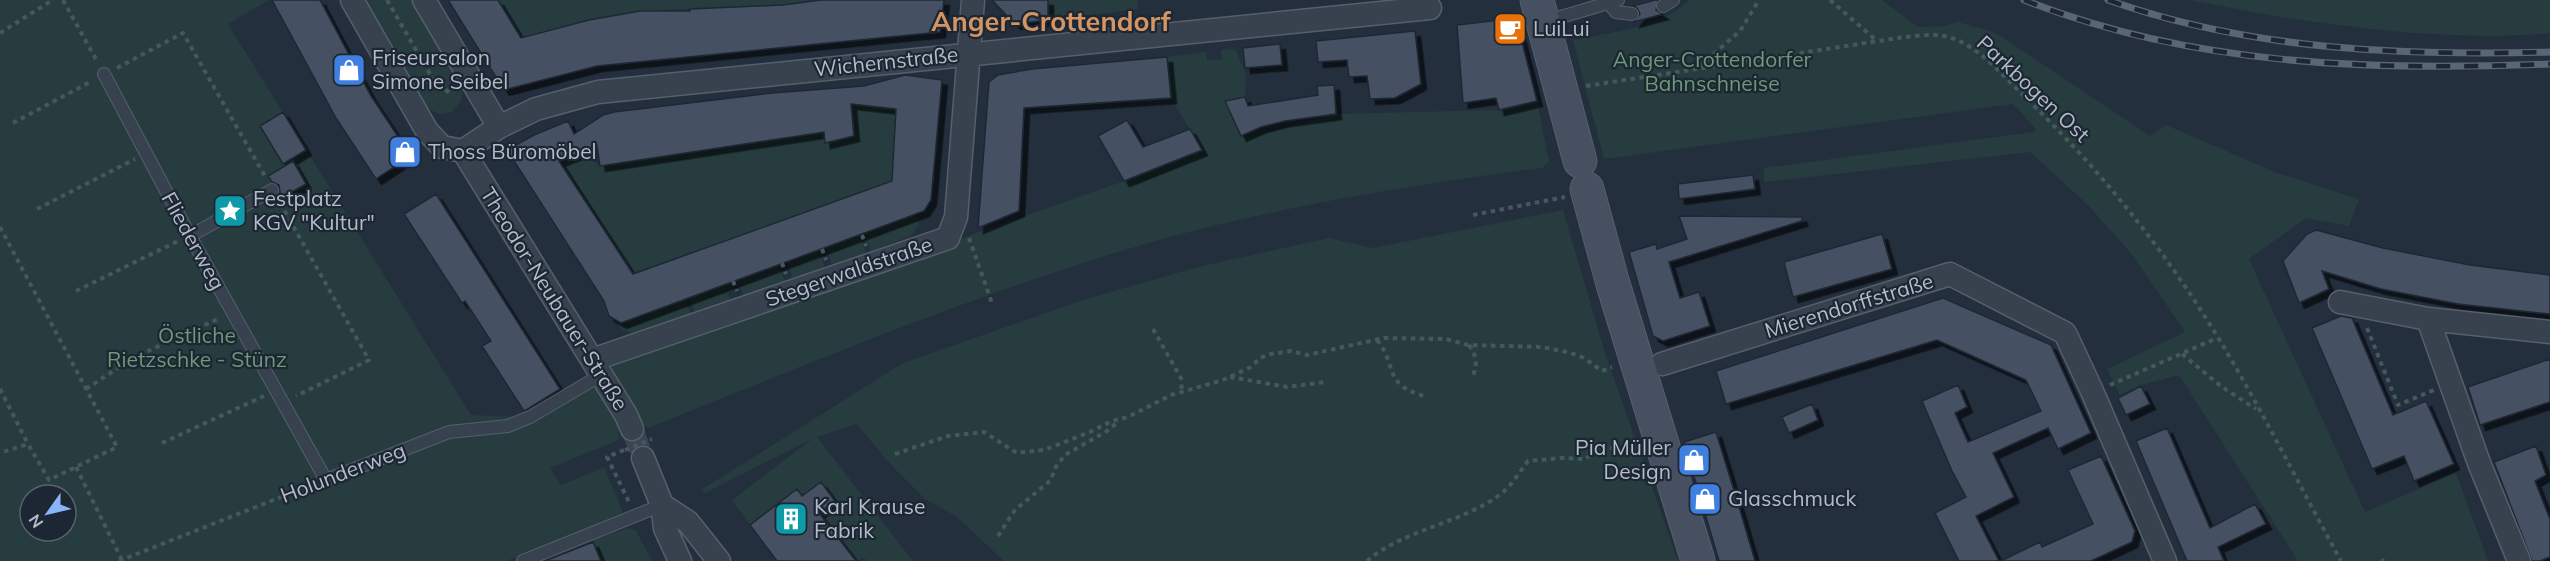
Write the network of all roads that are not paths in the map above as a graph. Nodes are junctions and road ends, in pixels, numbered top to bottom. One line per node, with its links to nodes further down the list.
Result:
1 (352, 0): 11 (street)
2 (424, 0): 10 (street)
3 (973, 0): 8 (street, Stegerwaldstraße)
4 (1610, 1): 6 (lane); 7 (lane)
5 (1430, 8): 8 (street, Wichernstraße)
6 (1540, 11): 17 (street)
7 (1632, 14)
8 (970, 53): 10 (street, Wichernstraße); 18 (street, Stegerwaldstraße)
9 (104, 74): 13 (lane, Fliederweg)
10 (499, 127): 11 (street, Wichernstraße)
11 (463, 151): 18 (street, Theodor-Neubauer-Straße)
12 (272, 190): 13 (lane)
13 (190, 236): 19 (lane, Fliederweg)
14 (2349, 304): 15 (street)
15 (2428, 319): 16 (street); 26 (street)
16 (2550, 332)
17 (1650, 361): 21 (street, Mierendorffstraße); 25 (street)
18 (596, 367): 19 (lane, Holunderweg); 20 (street, Theodor-Neubauer-Straße)
19 (326, 480)
20 (662, 505): 22 (lane); 23 (street, Theodor-Neubauer-Straße); 24 (street)
21 (2157, 558)
22 (523, 561)
23 (680, 561)
24 (718, 561)
25 (1698, 561)
26 (2519, 561)

